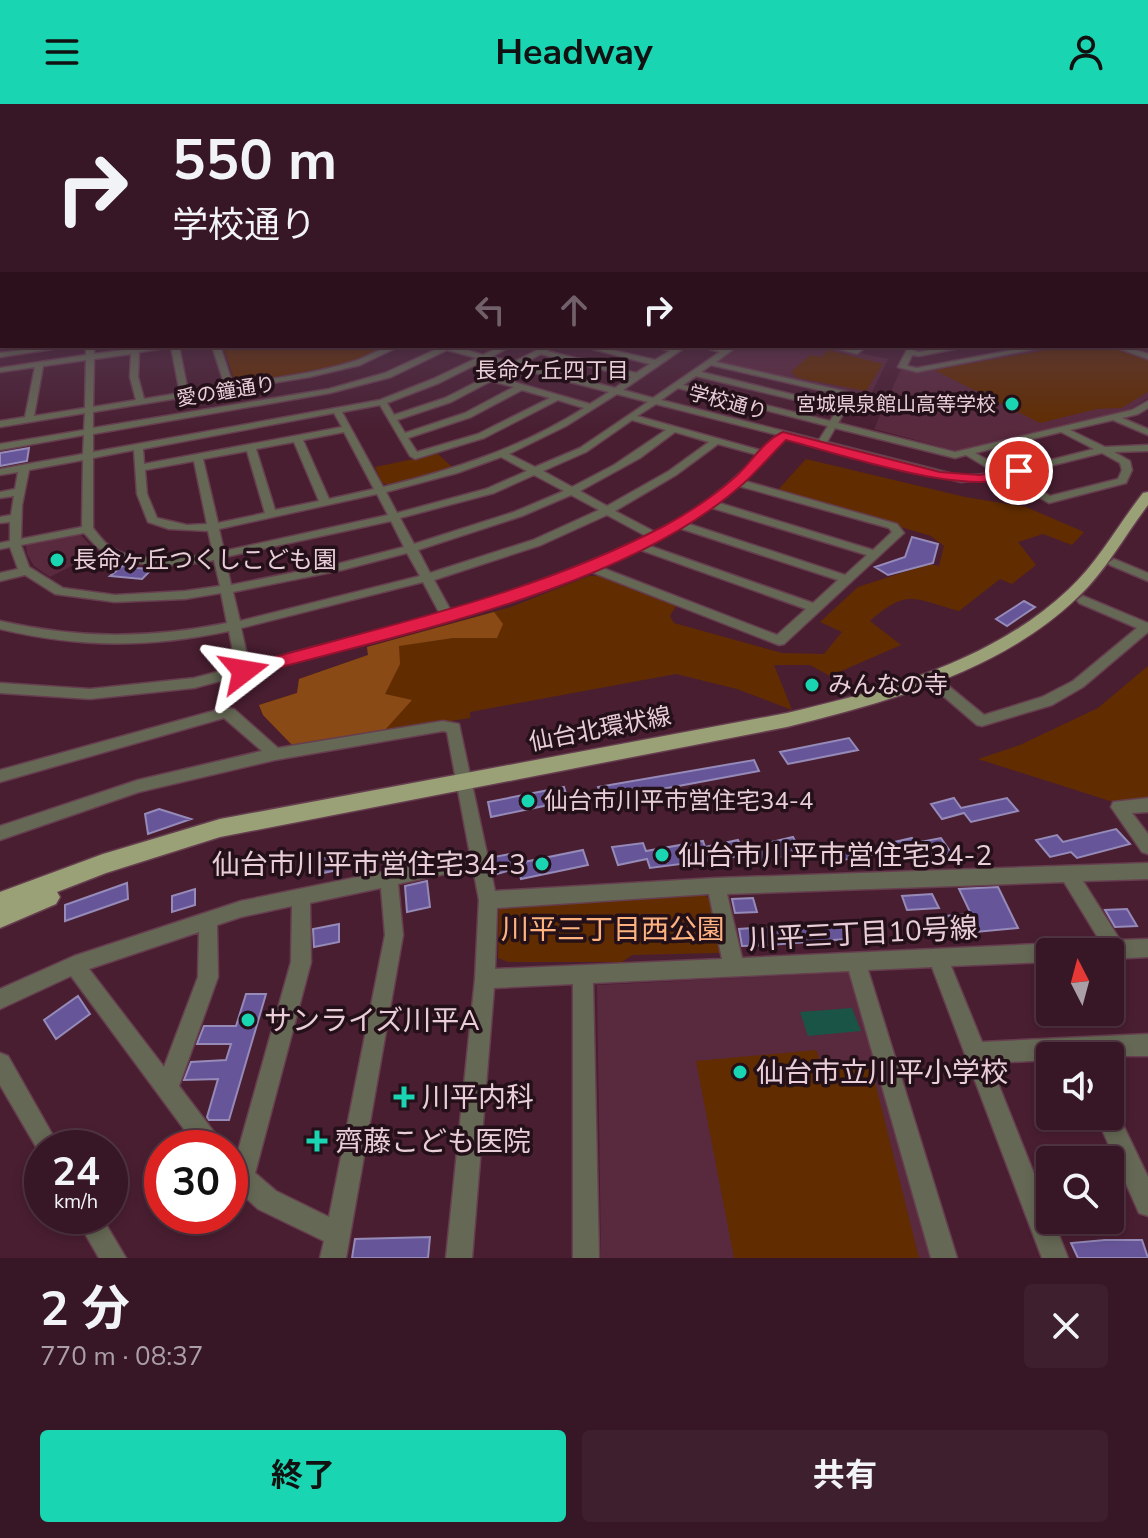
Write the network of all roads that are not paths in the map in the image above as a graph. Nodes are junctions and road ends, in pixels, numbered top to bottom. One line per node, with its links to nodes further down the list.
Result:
1 (45, 348): 21 (street)
2 (90, 348): 24 (street)
3 (135, 348): 24 (street); 43 (street)
4 (175, 348): 39 (street)
5 (217, 348): 36 (street)
6 (391, 348): 34 (street)
7 (444, 348): 41 (street, 愛の鐘通り)
8 (449, 348): 25 (street, 学校通り)
9 (503, 348): 25 (street)
10 (547, 348): 20 (street)
11 (593, 348): 26 (street)
12 (680, 348): 26 (street)
13 (839, 348): 14 (street)
14 (861, 348)
15 (983, 348): 22 (street)
16 (1035, 348): 22 (street)
17 (1122, 348): 23 (street)
18 (730, 349): 27 (street)
19 (912, 349): 22 (street)
20 (540, 352): 29 (street); 32 (street)
21 (0, 355)
22 (998, 355)
23 (1148, 357)
24 (90, 358): 28 (street); 48 (street)
25 (484, 358): 29 (street, 学校通り); 44 (street)
26 (657, 363): 32 (street)
27 (711, 363): 31 (street); 47 (street)
28 (39, 365): 30 (street); 53 (street)
29 (514, 365): 33 (street); 38 (street, 学校通り)
30 (0, 370)
31 (695, 373): 35 (street); 47 (street)
32 (637, 376): 38 (street)
33 (490, 378): 37 (street); 51 (street)
34 (274, 380): 36 (street); 41 (street)
35 (678, 386): 42 (street); 56 (street)
36 (230, 387): 39 (street)
37 (521, 387): 40 (street); 63 (street)
38 (613, 391): 42 (street, 学校通り); 46 (street)
39 (184, 394): 43 (street)
40 (556, 398): 46 (street); 63 (street)
41 (284, 399): 54 (street); 60 (street, 愛の鐘通り)
42 (655, 401): 52 (street); 62 (street, 学校通り)
43 (141, 402): 48 (street)
44 (382, 402): 49 (street); 51 (street)
45 (1148, 404): 50 (street)
46 (590, 407): 73 (street)
47 (843, 409): 56 (street)
48 (91, 410): 53 (street); 60 (street)
49 (338, 412): 54 (street); 57 (street)
50 (1113, 417): 59 (street); 61 (street)
51 (393, 418): 63 (street)
52 (633, 418): 58 (street); 80 (street)
53 (29, 419): 55 (street)
54 (293, 420): 68 (street)
55 (0, 424)
56 (835, 424): 66 (street); 72 (street)
57 (347, 429): 64 (street); 83 (street)
58 (672, 430): 65 (street); 85 (street)
59 (1063, 430): 71 (street); 72 (street)
60 (89, 432): 67 (street, 愛の鐘通り); 75 (street)
61 (1148, 432)
62 (783, 435): 66 (street, 学校通り); 74 (street)
63 (404, 436)
64 (298, 439): 69 (street); 88 (street)
65 (715, 442): 74 (street); 90 (street)
66 (821, 445): 81 (street, 学校通り)
67 (0, 447)
68 (138, 447): 75 (street); 78 (street)
69 (251, 447): 76 (street); 92 (street)
70 (1148, 448): 71 (street, 学校通り)
71 (1106, 450): 81 (street, 学校通り); 81 (street)
72 (967, 452): 81 (street)
73 (503, 454): 80 (street); 83 (street)
74 (764, 454): 82 (street)
75 (88, 456): 77 (street); 98 (street)
76 (198, 457): 78 (street); 97 (street)
77 (24, 468): 79 (street); 84 (street)
78 (140, 468): 97 (street)
79 (0, 472)
80 (535, 473): 85 (street); 94 (street)
81 (1005, 475)
82 (738, 482): 89 (street); 104 (street)
83 (381, 490): 88 (street); 94 (street)
84 (21, 491): 86 (street); 93 (street)
85 (570, 492): 90 (street); 103 (street)
86 (0, 495)
87 (1148, 496): 124 (main road, 仙台北環状線)
88 (325, 502): 92 (street)
89 (708, 503): 96 (street); 104 (street)
90 (609, 512): 99 (street); 111 (street)
91 (1148, 513): 106 (main road, 仙台北環状線)
92 (271, 514): 97 (street)
93 (17, 517): 95 (street); 100 (street)
94 (397, 517): 103 (street); 105 (street)
95 (0, 520)
96 (677, 524): 99 (street); 112 (street)
97 (214, 526): 105 (street)
98 (87, 529): 100 (street); 105 (street)
99 (654, 536): 101 (street)
100 (16, 543): 102 (street); 108 (street)
101 (637, 545): 107 (street); 115 (street)
102 (0, 546)
103 (410, 547): 111 (street); 113 (street)
104 (872, 553): 112 (street)
105 (221, 557): 113 (street)
106 (1114, 563): 110 (street); 114 (main road, 仙台北環状線)
107 (590, 567): 115 (street); 116 (street)
108 (25, 571): 109 (street); 113 (street)
109 (0, 577)
110 (1148, 577)
111 (427, 578): 116 (street); 118 (street)
112 (846, 579): 115 (street)
113 (225, 591): 118 (street)
114 (1083, 600): 120 (main road, 仙台北環状線); 120 (street)
115 (814, 608)
116 (447, 616): 119 (street)
117 (0, 625): 118 (street)
118 (233, 628): 119 (street)
119 (244, 671): 121 (street)
120 (940, 686): 124 (main road, 仙台北環状線)
121 (0, 688)
122 (275, 754): 123 (street); 124 (street); 126 (street)
123 (0, 776)
124 (467, 786): 128 (street); 135 (main road, 仙台北環状線); 136 (main road, 仙台北環状線)
125 (1148, 805): 127 (street)
126 (0, 833)
127 (1148, 847)
128 (480, 859): 131 (street); 134 (street)
129 (1148, 871): 130 (street)
130 (1069, 874): 132 (street); 138 (street)
131 (389, 878): 133 (street); 162 (street)
132 (716, 886): 134 (street); 145 (street)
133 (301, 896): 137 (street); 158 (street)
134 (488, 900): 147 (street)
135 (0, 903)
136 (0, 917)
137 (208, 920): 144 (street); 154 (street)
138 (1108, 938)
139 (1148, 948): 140 (street, 川平三丁目10号線)
140 (1124, 949)
141 (1036, 953): 142 (street, 川平三丁目10号線)
142 (938, 957): 143 (street, 川平三丁目10号線); 151 (street)
143 (856, 962): 145 (street, 川平三丁目10号線); 166 (street)
144 (74, 965): 148 (street); 154 (street)
145 (734, 967): 146 (street, 川平三丁目10号線)
146 (583, 975): 147 (street, 川平三丁目10号線); 165 (street)
147 (485, 979): 164 (street)
148 (0, 999)
149 (1148, 1045): 150 (street)
150 (1124, 1048)
151 (975, 1053): 152 (street); 167 (street)
152 (1036, 1053)
153 (0, 1064): 155 (street)
154 (167, 1089): 156 (street)
155 (38, 1130)
156 (198, 1130)
157 (1114, 1130): 160 (street)
158 (248, 1133)
159 (248, 1183): 162 (street)
160 (1148, 1204)
161 (98, 1234): 163 (street)
162 (335, 1246)
163 (113, 1258)
164 (459, 1258)
165 (586, 1258)
166 (944, 1258)
167 (1055, 1258)

